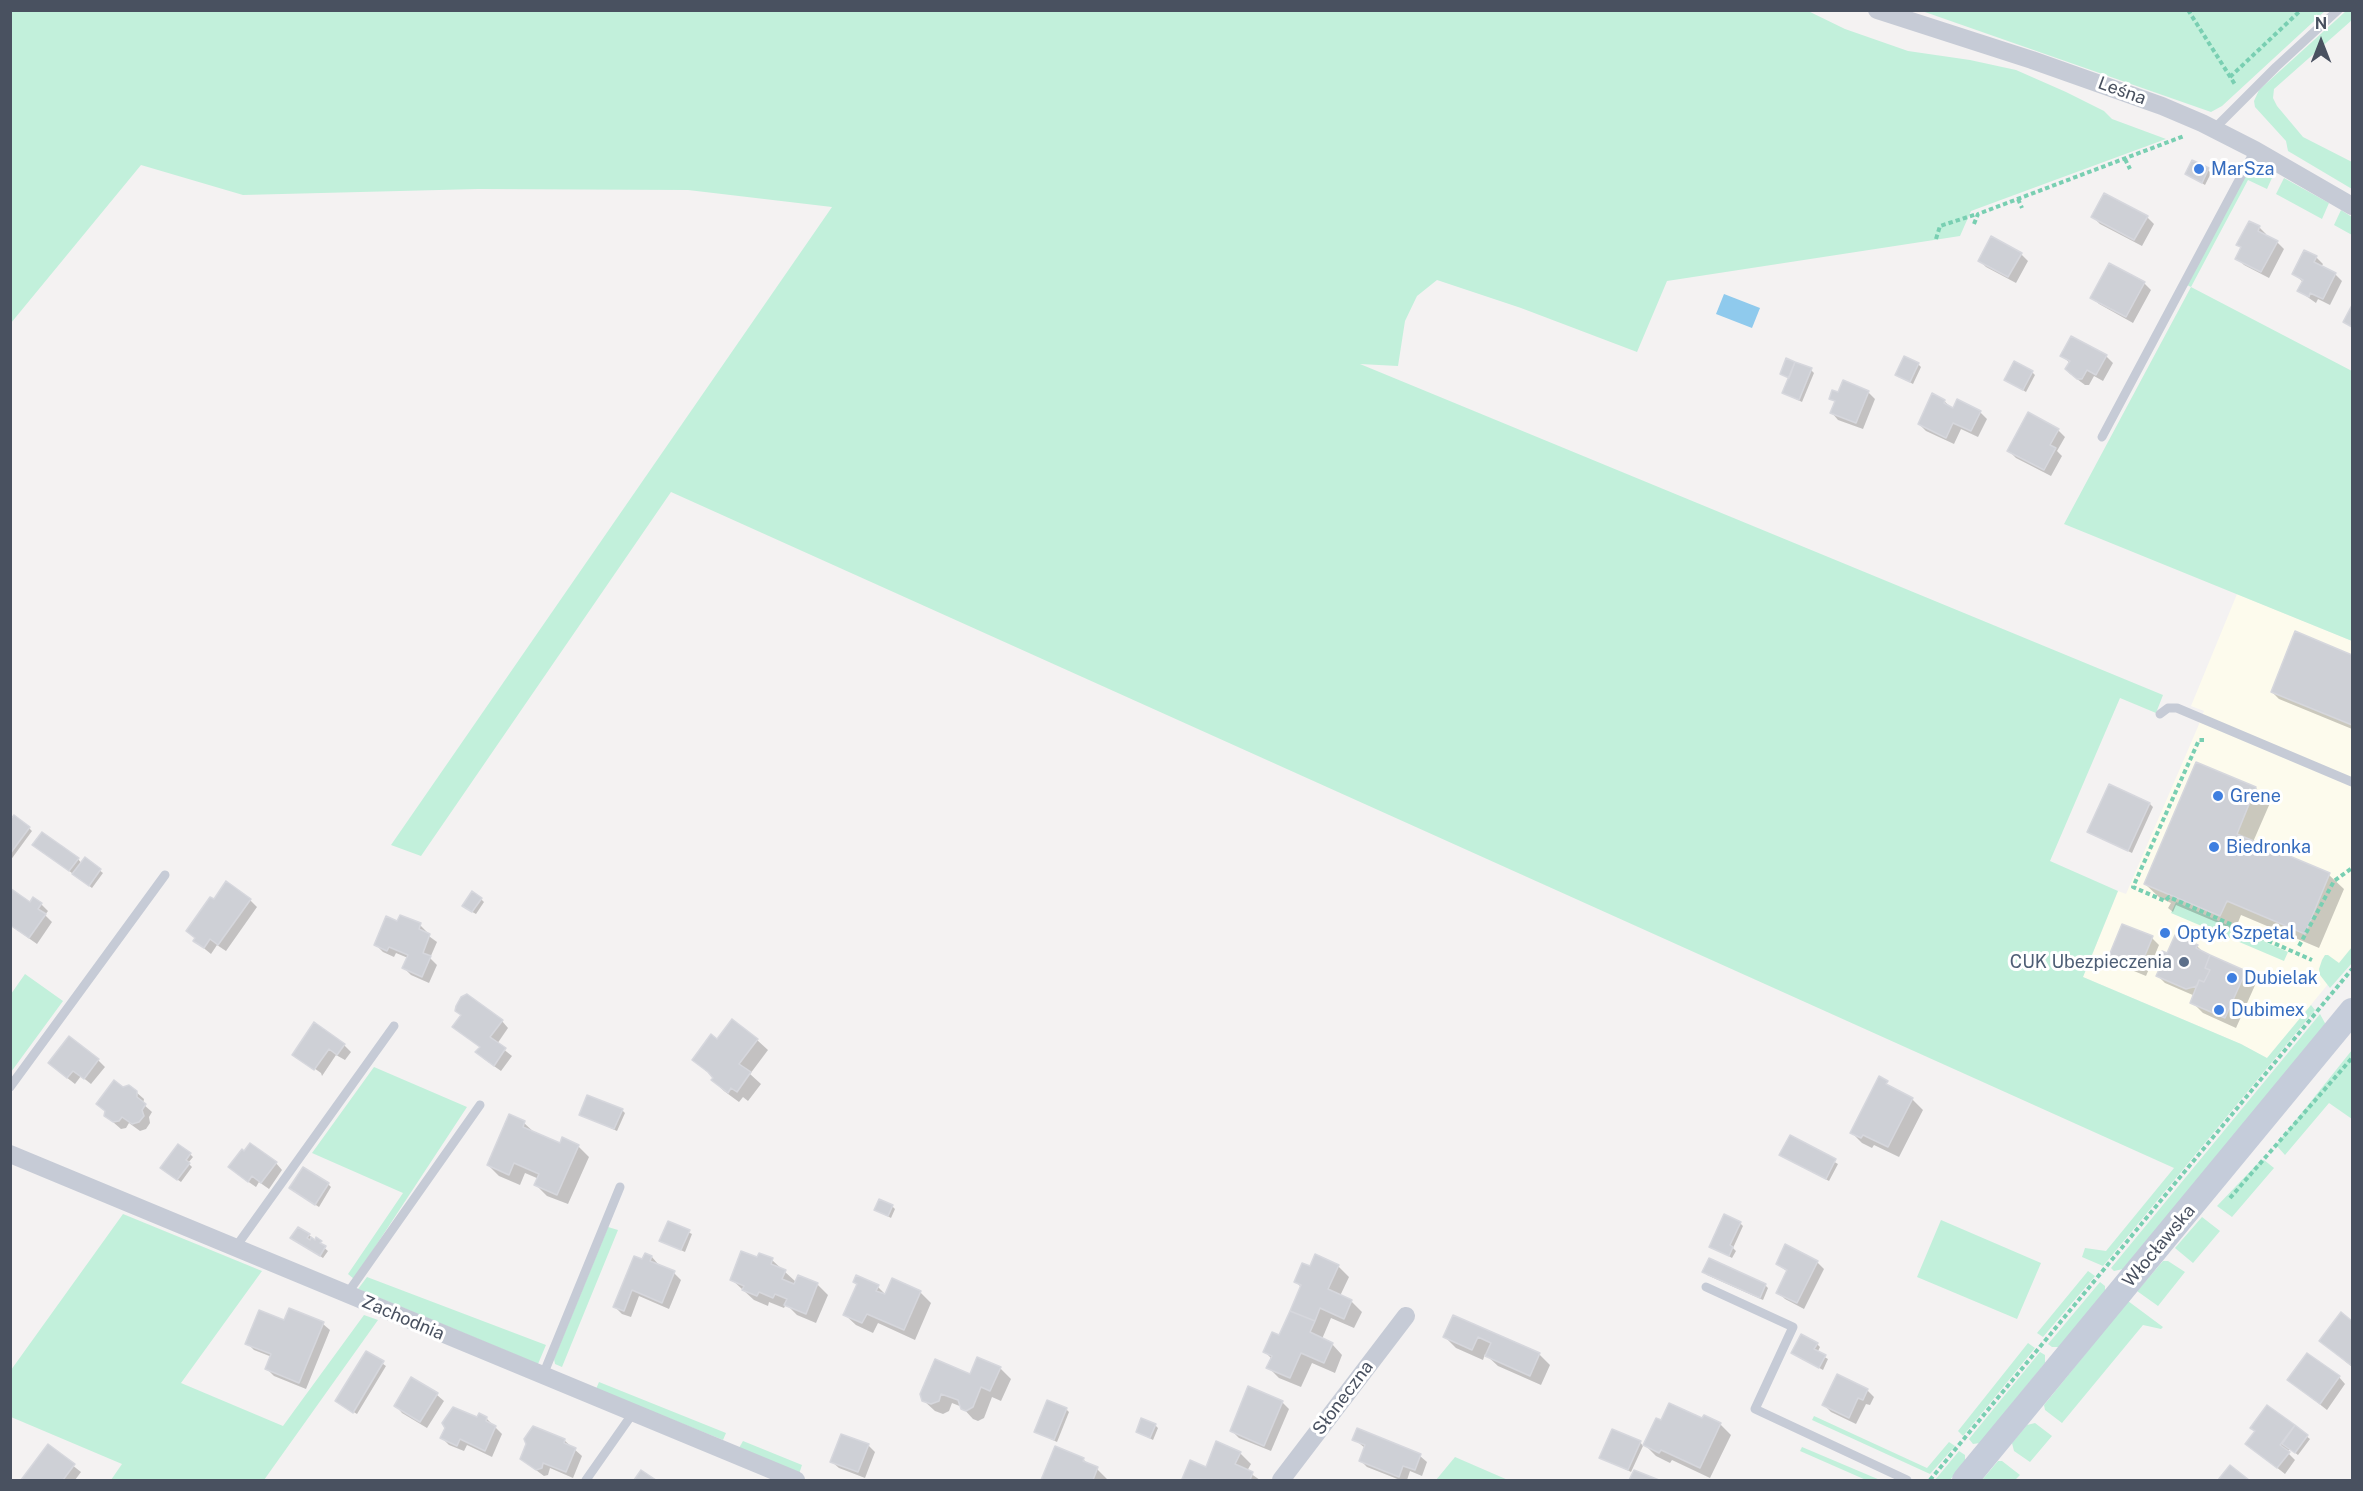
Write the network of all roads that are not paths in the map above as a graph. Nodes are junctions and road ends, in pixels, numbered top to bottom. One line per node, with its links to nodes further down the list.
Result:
1 (1877, 10): 3 (street, Leśna)
2 (2338, 10): 3 (lane)
3 (2212, 128): 4 (street, Leśna)
4 (2255, 150): 5 (street, Leśna); 6 (lane)
5 (2352, 206)
6 (2102, 437)
7 (2160, 714): 8 (lane)
8 (2352, 782)
9 (165, 875): 12 (lane)
10 (2352, 1011): 26 (main road, Włocławska)
11 (394, 1026): 16 (lane)
12 (10, 1087)
13 (480, 1105): 18 (lane)
14 (10, 1155): 16 (street, Zachodnia)
15 (620, 1187): 20 (lane)
16 (235, 1248): 18 (street, Zachodnia)
17 (1706, 1287): 25 (lane)
18 (347, 1294): 20 (street, Zachodnia)
19 (1406, 1316): 24 (street, Słoneczna)
20 (543, 1375): 21 (street, Zachodnia)
21 (633, 1413): 22 (lane); 23 (street, Zachodnia)
22 (586, 1480)
23 (796, 1480)
24 (1281, 1480)
25 (1907, 1480)
26 (1965, 1480)

